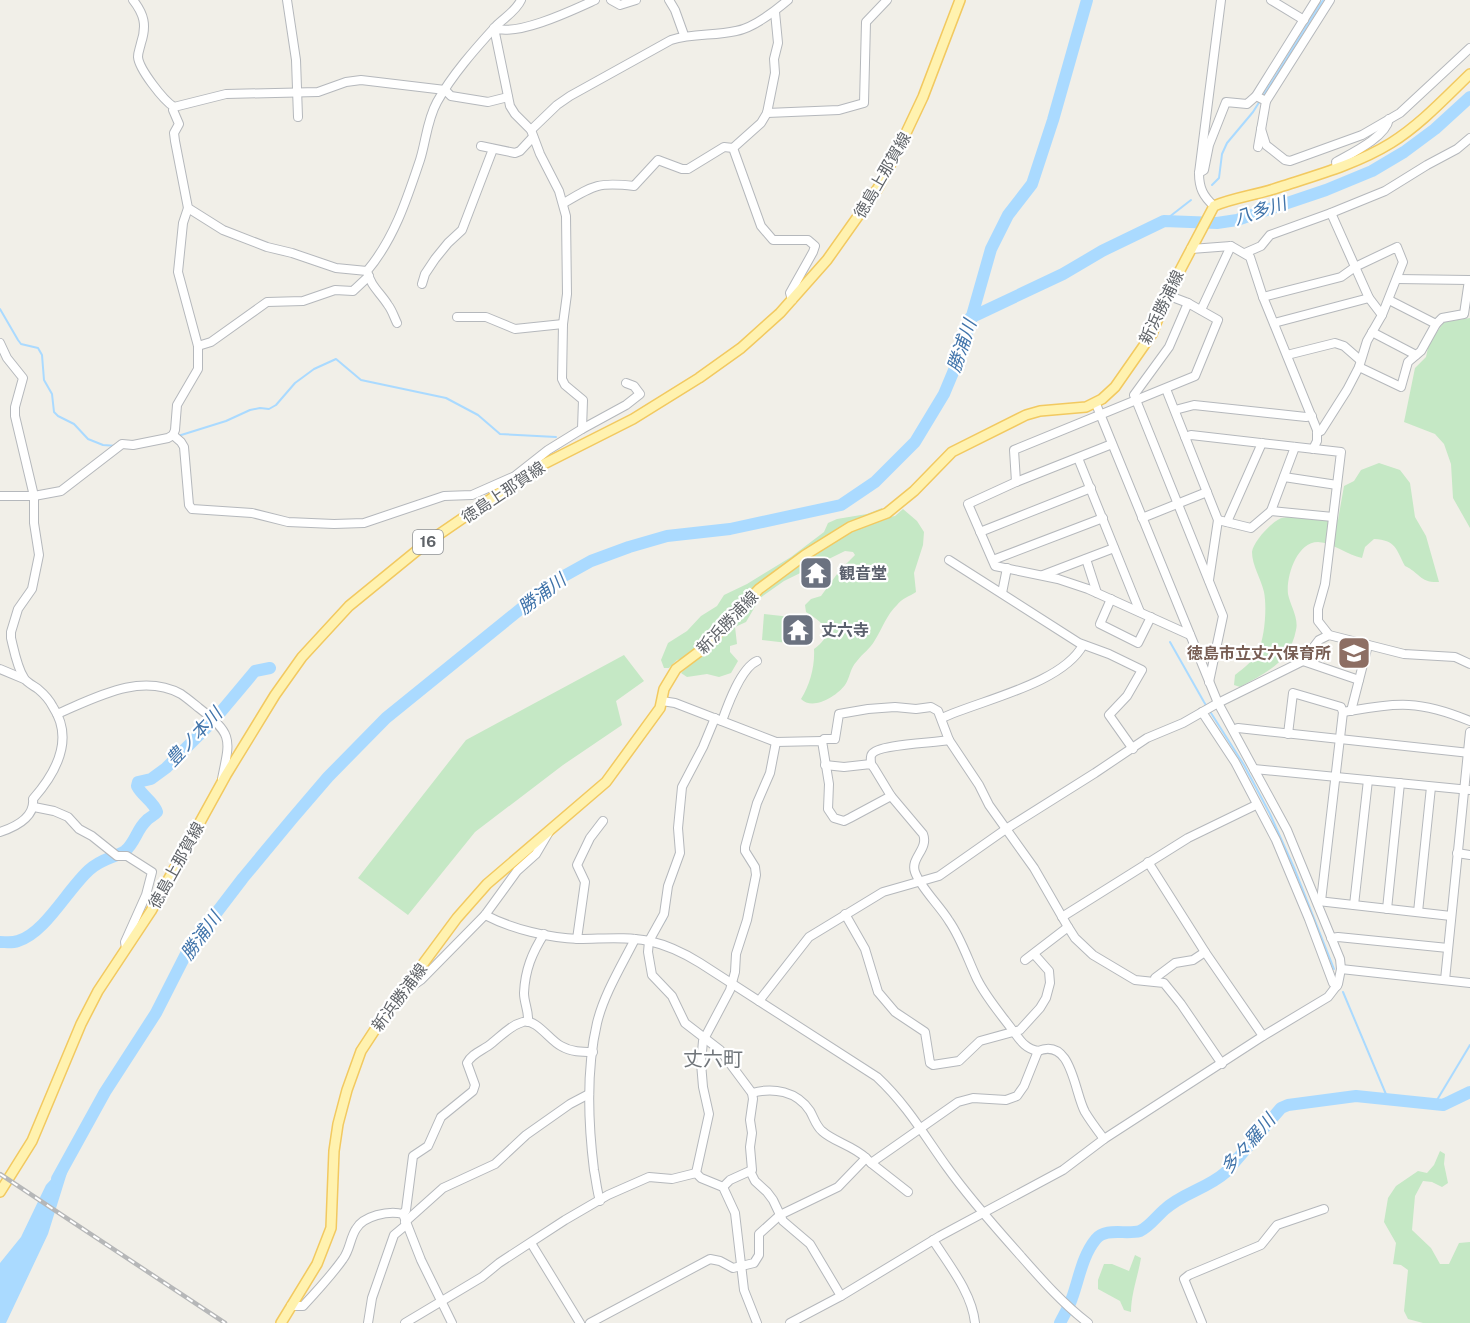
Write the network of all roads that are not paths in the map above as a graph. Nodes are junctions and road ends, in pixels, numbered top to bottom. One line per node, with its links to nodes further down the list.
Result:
1 (133, 0): 25 (street)
2 (287, 0): 22 (street)
3 (521, 0): 17 (street)
4 (595, 0): 17 (street)
5 (611, 0): 6 (street)
6 (636, 0)
7 (669, 0): 18 (street)
8 (788, 0): 15 (street)
9 (886, 0): 26 (street)
10 (960, 0): 53 (main road, 徳島上那賀線 / 16)
11 (1221, 0): 37 (street)
12 (1271, 0): 16 (street)
13 (1316, 0): 16 (street)
14 (1330, 0): 24 (street)
15 (775, 12): 18 (street); 26 (street)
16 (1304, 20): 24 (street)
17 (494, 28): 21 (street); 23 (street)
18 (684, 35): 30 (street)
19 (1470, 48): 28 (street)
20 (1470, 74): 36 (main road)
21 (445, 90): 22 (street); 23 (street); 46 (street)
22 (297, 93): 25 (street); 27 (street)
23 (508, 97): 30 (street)
24 (1261, 98): 29 (street); 37 (street)
25 (174, 107): 39 (street)
26 (767, 113): 34 (street)
27 (298, 117)
28 (1389, 119): 29 (street); 36 (street)
29 (1261, 129): 33 (street)
30 (532, 134): 35 (street); 38 (street)
31 (1470, 138): 41 (street)
32 (481, 146): 35 (street)
33 (1258, 147)
34 (733, 148): 38 (street); 53 (street)
35 (493, 149): 49 (street)
36 (1336, 168): 40 (main road)
37 (1199, 173): 40 (street)
38 (564, 204): 61 (street)
39 (189, 208): 46 (street); 65 (street)
40 (1212, 208): 43 (main road, 新浜勝浦線)
41 (1331, 213): 44 (street); 45 (street)
42 (1231, 246): 43 (street); 44 (street); 56 (street)
43 (1192, 247): 50 (main road, 新浜勝浦線)
44 (1245, 253): 51 (street)
45 (1355, 267): 47 (street); 51 (street); 52 (street)
46 (368, 274): 59 (street); 65 (street)
47 (1397, 279): 48 (street); 54 (street)
48 (1470, 279): 62 (street)
49 (422, 284)
50 (1167, 295): 55 (street); 72 (main road, 新浜勝浦線)
51 (1263, 297): 60 (street)
52 (1369, 298): 57 (street); 60 (street)
53 (792, 300): 86 (main road, 徳島上那賀線 / 16)
54 (1389, 300): 57 (street); 62 (street)
55 (1188, 303): 56 (street); 71 (street)
56 (1201, 310): 70 (street)
57 (1382, 315): 63 (street)
58 (457, 317): 61 (street)
59 (397, 323)
60 (1274, 323): 66 (street)
61 (563, 324): 76 (street)
62 (1436, 324): 67 (street)
63 (1372, 332): 67 (street); 68 (street)
64 (0, 342): 92 (street)
65 (198, 346): 78 (street)
66 (1287, 355): 68 (street); 75 (street)
67 (1416, 356): 68 (street)
68 (1360, 364): 77 (street)
69 (626, 383): 76 (street)
70 (1166, 389): 71 (street); 73 (street)
71 (1136, 401): 74 (street); 93 (street)
72 (1096, 404): 74 (street); 124 (main road, 新浜勝浦線)
73 (1175, 410): 75 (street); 79 (street)
74 (1101, 415): 81 (street); 87 (street)
75 (1312, 416): 77 (street)
76 (582, 429): 86 (street)
77 (1317, 433): 83 (street)
78 (175, 436): 86 (street); 92 (street)
79 (1185, 436): 80 (street); 90 (street)
80 (1262, 443): 82 (street); 99 (street)
81 (1112, 444): 84 (street); 97 (street)
82 (1295, 447): 83 (street); 85 (street)
83 (1313, 449): 88 (street)
84 (1078, 458): 87 (street); 89 (street)
85 (1284, 477): 88 (street); 94 (street)
86 (517, 478): 147 (main road, 徳島上那賀線 / 16)
87 (1016, 482): 100 (street)
88 (1337, 485): 95 (street)
89 (1091, 488): 96 (street); 100 (street)
90 (1207, 492): 93 (street); 98 (street)
91 (0, 496): 92 (street)
92 (34, 496): 121 (street)
93 (1178, 504): 97 (street); 107 (street)
94 (1271, 510): 95 (street); 99 (street)
95 (1333, 517): 114 (street)
96 (1103, 518): 101 (street); 104 (street)
97 (1143, 518): 113 (street)
98 (1218, 520): 99 (street); 107 (street)
99 (1227, 522)
100 (980, 532): 104 (street)
101 (1114, 548): 102 (street); 111 (street)
102 (1086, 559): 106 (street); 109 (street)
103 (950, 560): 108 (street)
104 (993, 561): 105 (street)
105 (1007, 568): 106 (street); 108 (street)
106 (1042, 576): 109 (street)
107 (1209, 582): 123 (street)
108 (1002, 593): 115 (street)
109 (1097, 593): 110 (street)
110 (1110, 599): 111 (street); 112 (street)
111 (1140, 612): 112 (street)
112 (1150, 617): 113 (street)
113 (1190, 635): 123 (street)
114 (1329, 635): 116 (street); 118 (street)
115 (1083, 645): 129 (street); 139 (street)
116 (1368, 645): 119 (street); 122 (street)
117 (757, 661): 130 (street)
118 (1303, 662): 122 (street); 125 (street)
119 (1470, 664)
120 (0, 669): 121 (street)
121 (24, 679): 128 (street)
122 (1359, 680): 126 (street)
123 (1209, 682): 125 (street)
124 (662, 701): 130 (street); 157 (main road, 新浜勝浦線)
125 (1218, 703): 127 (street); 132 (street)
126 (1347, 711): 131 (street); 134 (street); 135 (street)
127 (1202, 712): 139 (street); 151 (street)
128 (57, 714): 147 (street); 152 (street)
129 (942, 718): 136 (street); 137 (street)
130 (719, 720): 138 (street); 176 (street)
131 (1470, 721)
132 (1233, 730): 134 (street); 143 (street)
133 (1470, 732): 140 (street)
134 (1288, 734): 135 (street)
135 (1341, 739): 140 (street); 144 (street)
136 (949, 740): 141 (street); 156 (street)
137 (822, 741): 138 (street); 142 (street)
138 (776, 742): 185 (street)
139 (1133, 749): 156 (street)
140 (1469, 753): 149 (street)
141 (871, 764): 142 (street); 150 (street)
142 (825, 765): 150 (street)
143 (1254, 769): 144 (street); 163 (street)
144 (1335, 777): 145 (street); 163 (street)
145 (1368, 780): 146 (street); 164 (street)
146 (1400, 783): 148 (street); 165 (street)
147 (221, 784): 177 (main road, 徳島上那賀線 / 16)
148 (1431, 787): 149 (street); 166 (street)
149 (1467, 790): 154 (street)
150 (891, 795): 162 (street)
151 (1256, 805): 161 (street); 187 (street)
152 (34, 807): 158 (street); 177 (street)
153 (603, 821): 174 (street)
154 (1461, 822): 155 (street); 159 (street)
155 (1470, 823)
156 (1006, 829): 162 (street); 170 (street)
157 (551, 830): 168 (street); 188 (main road, 新浜勝浦線)
158 (0, 832)
159 (1457, 853): 160 (street); 169 (street)
160 (1470, 855)
161 (1148, 862): 170 (street); 179 (street)
162 (919, 882): 167 (street); 191 (street)
163 (1319, 901): 164 (street); 173 (street)
164 (1354, 905): 165 (street)
165 (1387, 909): 166 (street)
166 (1418, 912): 169 (street)
167 (845, 914): 189 (street); 191 (street)
168 (485, 915): 172 (street); 188 (street)
169 (1451, 916): 178 (street)
170 (1062, 917): 171 (street)
171 (1068, 927): 180 (street); 184 (street)
172 (544, 934): 174 (street); 190 (street)
173 (1331, 938): 178 (street); 182 (street)
174 (577, 939): 175 (street)
175 (635, 939): 176 (street); 195 (street)
176 (649, 941): 185 (street); 193 (street)
177 (126, 948): 205 (main road, 徳島上那賀線 / 16)
178 (1448, 948): 183 (street)
179 (1205, 952): 184 (street); 192 (street)
180 (1034, 954): 181 (street); 191 (street)
181 (1025, 960)
182 (1341, 969): 183 (street); 187 (street)
183 (1445, 980): 186 (street)
184 (1155, 981): 196 (street)
185 (732, 983): 189 (street); 193 (street)
186 (1470, 983)
187 (1337, 986): 192 (street)
188 (401, 993): 217 (main road, 新浜勝浦線)
189 (759, 1000): 199 (street)
190 (528, 1022): 195 (street); 211 (street)
191 (1015, 1032): 194 (street)
192 (1263, 1036): 196 (street)
193 (704, 1038): 198 (street); 203 (street)
194 (1038, 1051): 199 (street); 200 (street)
195 (593, 1052): 197 (street)
196 (1222, 1064): 200 (street)
197 (589, 1094): 207 (street); 211 (street)
198 (752, 1094): 201 (street); 202 (street)
199 (921, 1126): 201 (street); 209 (street)
200 (1104, 1139): 209 (street)
201 (868, 1161): 206 (street); 210 (street)
202 (750, 1171): 204 (street); 210 (street)
203 (696, 1173): 204 (street); 207 (street)
204 (723, 1187): 214 (street)
205 (0, 1191)
206 (908, 1192)
207 (600, 1201): 213 (street)
208 (1324, 1209): 228 (street)
209 (984, 1213): 212 (street); 227 (street)
210 (780, 1215): 214 (street); 215 (street)
211 (404, 1220): 216 (street); 217 (street); 219 (street)
212 (933, 1240): 215 (street); 226 (street)
213 (531, 1243): 216 (street); 222 (street)
214 (742, 1267): 223 (street); 224 (street)
215 (841, 1296): 225 (street)
216 (439, 1301): 220 (street); 221 (street)
217 (291, 1306): 218 (main road, 新浜勝浦線)
218 (281, 1323)
219 (368, 1323)
220 (405, 1323)
221 (452, 1323)
222 (580, 1323)
223 (590, 1323)
224 (756, 1323)
225 (790, 1323)
226 (975, 1323)
227 (1088, 1323)
228 (1202, 1323)

